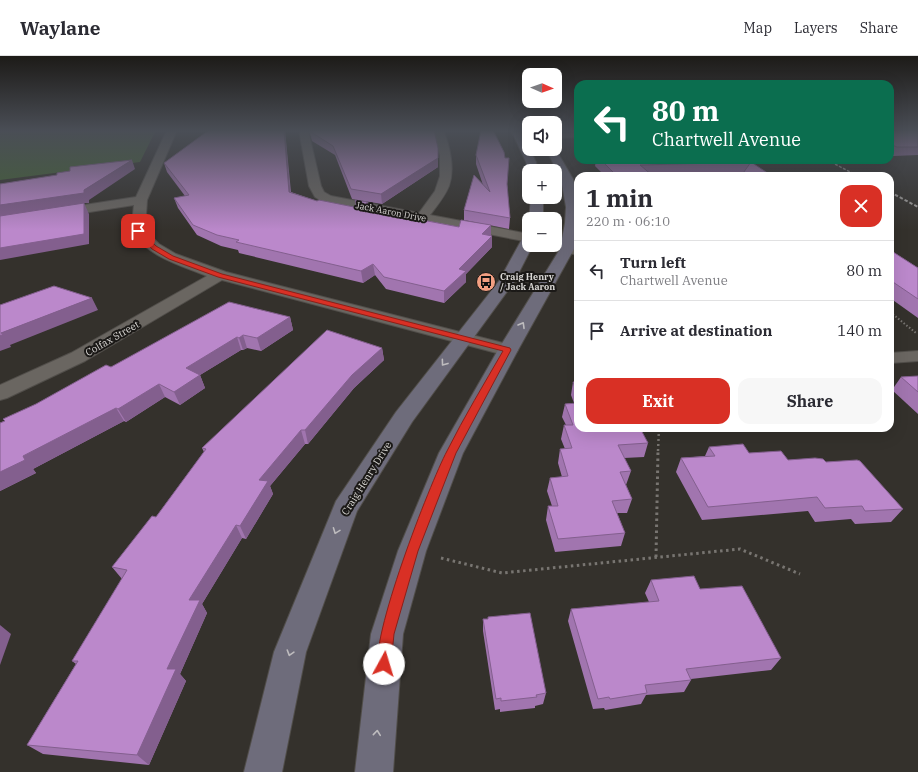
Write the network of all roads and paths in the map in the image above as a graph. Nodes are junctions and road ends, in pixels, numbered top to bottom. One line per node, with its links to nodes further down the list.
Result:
1 (157, 163): 5 (street)
2 (310, 163): 6 (street, Jack Aaron Drive)
3 (445, 163): 6 (street)
4 (559, 163): 9 (street)
5 (141, 200): 7 (street); 11 (street)
6 (422, 218): 8 (street, Jack Aaron Drive)
7 (0, 222)
8 (522, 238)
9 (566, 248): 15 (street, one-way to 9)
10 (522, 252): 14 (street, Craig Henry Drive)
11 (220, 275): 14 (street); 18 (street, Colfax Street)
12 (894, 315): 13 (path)
13 (918, 335)
14 (463, 337): 15 (street); 23 (street, Craig Henry Drive, one-way to 23)
15 (508, 350): 20 (street)
16 (918, 356): 17 (lane)
17 (894, 358)
18 (0, 393)
19 (659, 432): 21 (path)
20 (412, 551): 21 (path); 24 (street, one-way to 20)
21 (656, 557): 22 (path)
22 (800, 574)
23 (263, 772)
24 (374, 772)

